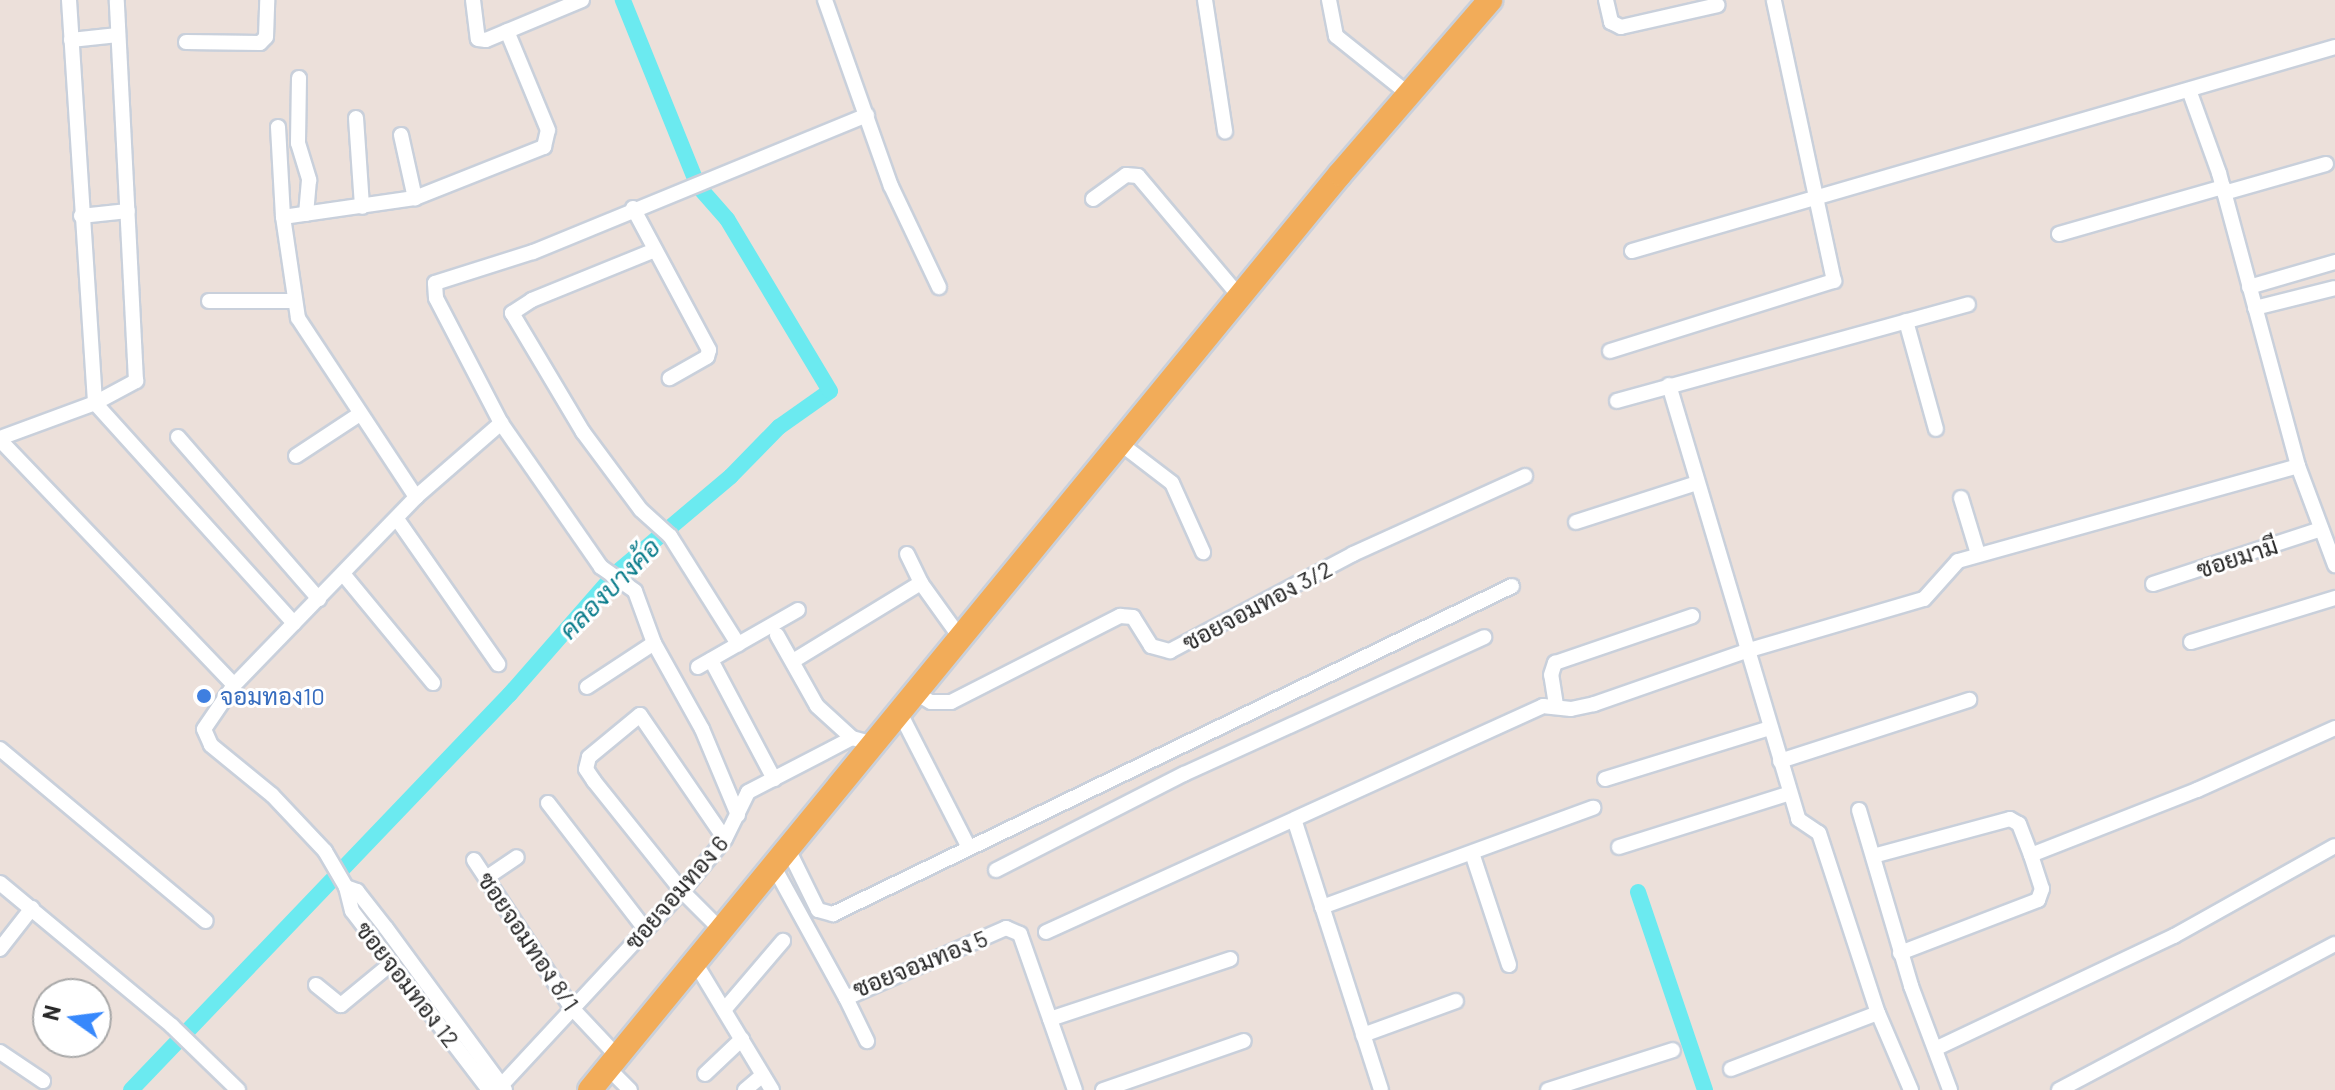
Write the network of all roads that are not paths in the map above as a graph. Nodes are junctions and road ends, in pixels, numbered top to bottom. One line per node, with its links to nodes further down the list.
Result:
1 (69, 0): 15 (street)
2 (117, 0): 14 (street)
3 (267, 0): 16 (street)
4 (473, 0): 13 (street)
5 (582, 0): 13 (street)
6 (825, 0): 21 (street)
7 (1205, 0): 24 (street)
8 (1329, 0): 20 (street)
9 (1490, 0): 20 (main road)
10 (1606, 0): 12 (street)
11 (1774, 0): 30 (street)
12 (1718, 5)
13 (507, 31): 28 (street)
14 (118, 35): 15 (street); 33 (street)
15 (71, 40): 34 (street)
16 (186, 42)
17 (2335, 47): 19 (street)
18 (299, 78): 35 (street)
19 (2189, 90): 27 (street); 30 (street)
20 (1411, 96): 43 (main road)
21 (867, 115): 32 (street); 40 (street)
22 (356, 118): 31 (street)
23 (278, 127): 35 (street)
24 (1225, 131)
25 (401, 135): 28 (street)
26 (2326, 164): 27 (street)
27 (2223, 190): 36 (street); 41 (street)
28 (415, 198): 31 (street)
29 (1093, 199): 43 (street)
30 (1815, 201): 38 (street); 49 (street)
31 (362, 207): 35 (street)
32 (633, 208): 37 (street); 55 (street)
33 (128, 211): 34 (street); 53 (street)
34 (81, 216): 53 (street)
35 (294, 216): 45 (street)
36 (2059, 234)
37 (655, 250): 50 (street); 87 (street)
38 (1632, 251)
39 (2335, 262): 41 (street)
40 (939, 287)
41 (2249, 287): 47 (street)
42 (2335, 288): 47 (street)
43 (1240, 297): 59 (main road)
44 (209, 301): 45 (street)
45 (292, 301): 54 (street)
46 (1968, 304): 48 (street)
47 (2255, 308): 61 (street)
48 (1906, 321): 51 (street); 56 (street)
49 (1610, 351)
50 (670, 378)
51 (1669, 385): 52 (street); 63 (street)
52 (1617, 401)
53 (95, 403): 58 (street); 81 (street)
54 (360, 414): 60 (street); 64 (street)
55 (501, 423): 64 (street); 86 (street)
56 (1936, 429)
57 (178, 437): 78 (street)
58 (0, 439): 92 (street)
59 (1121, 444): 69 (street); 84 (main road)
60 (296, 456)
61 (2298, 466): 68 (street); 71 (street)
62 (1525, 476): 94 (street, ซอยจอมทอง 3/2)
63 (1697, 483): 67 (street); 88 (street)
64 (416, 497): 66 (street)
65 (1961, 498): 71 (street)
66 (397, 519): 73 (street); 90 (street)
67 (1576, 522)
68 (2321, 529): 72 (street); 75 (street, ซอยมามี)
69 (1203, 552)
70 (907, 554): 74 (street)
71 (1978, 554): 88 (street)
72 (2335, 565)
73 (344, 575): 78 (street); 91 (street)
74 (921, 583): 84 (street); 89 (street)
75 (2153, 584)
76 (1512, 586): 102 (street)
77 (2335, 598): 85 (street)
78 (319, 599): 81 (street)
79 (798, 610): 87 (street)
80 (1692, 616): 96 (street)
81 (294, 623): 92 (street)
82 (777, 635): 89 (street)
83 (1484, 637): 104 (street)
84 (962, 640): 94 (main road)
85 (2191, 642)
86 (654, 643): 93 (street); 111 (street)
87 (738, 644): 105 (street)
88 (1746, 651): 96 (street); 98 (street)
89 (793, 661): 100 (street)
90 (498, 664)
91 (433, 683)
92 (234, 685): 125 (street, ซอยจอมทอง 12)
93 (587, 687)
94 (917, 694): 97 (main road)
95 (1969, 700): 103 (street)
96 (1556, 705): 112 (street)
97 (900, 713): 100 (main road); 114 (street)
98 (1770, 728): 103 (street); 106 (street)
99 (2335, 728): 118 (street)
100 (864, 741): 105 (street, ซอยจอมทอง 6); 121 (main road)
101 (0, 749): 130 (street)
102 (1172, 750): 104 (street); 114 (street)
103 (1780, 761): 107 (street)
104 (1184, 774): 123 (street)
105 (774, 779): 111 (street, ซอยจอมทอง 6)
106 (1605, 779)
107 (1790, 793): 116 (street); 147 (street)
108 (548, 803): 131 (street)
109 (1593, 808): 117 (street)
110 (1859, 810): 119 (street)
111 (738, 815): 113 (street, ซอยจอมทอง 6)
112 (1295, 822): 128 (street); 133 (street)
113 (725, 839): 127 (street, ซอยจอมทอง 6); 127 (street)
114 (968, 846): 121 (street)
115 (2335, 846): 153 (street)
116 (1619, 847)
117 (1472, 853): 128 (street); 141 (street)
118 (2031, 855): 119 (street); 137 (street)
119 (1873, 856): 137 (street)
120 (517, 857): 124 (street)
121 (781, 858): 132 (main road); 143 (street, ซอยจอมทอง 5)
122 (474, 860): 124 (street, ซอยจอมทอง 8/1)
123 (996, 870)
124 (486, 878): 145 (street, ซอยจอมทอง 8/1)
125 (343, 882): 139 (street, ซอยจอมทอง 12); 163 (street)
126 (0, 883): 129 (street)
127 (682, 891): 131 (street, ซอยจอมทอง 6); 132 (street)
128 (1322, 907): 149 (street)
129 (32, 908): 136 (street); 164 (street)
130 (206, 921)
131 (645, 929): 145 (street, ซอยจอมทอง 6)
132 (722, 931): 140 (main road)
133 (1046, 932)
134 (783, 941): 146 (street)
135 (2335, 944): 174 (street)
136 (0, 949)
137 (1900, 953): 153 (street)
138 (1230, 959): 148 (street)
139 (393, 962): 142 (street); 163 (street, ซอยจอมทอง 12)
140 (696, 964): 146 (street); 156 (main road)
141 (1509, 965)
142 (316, 985)
143 (846, 998): 148 (street, ซอยจอมทอง 5); 151 (street)
144 (1456, 1001): 149 (street)
145 (571, 1007): 156 (street, ซอยจอมทอง 8/1); 163 (street, ซอยจอมทอง 6)
146 (724, 1010): 150 (street)
147 (1878, 1013): 157 (street); 173 (street)
148 (1050, 1019): 169 (street, ซอยจอมทอง 5)
149 (1363, 1035): 171 (street)
150 (742, 1039): 158 (street); 159 (street)
151 (867, 1041)
152 (1244, 1041): 170 (street)
153 (1937, 1048): 162 (street)
154 (1673, 1050): 161 (street)
155 (0, 1052): 160 (street)
156 (613, 1062): 165 (main road); 166 (street, ซอยจอมทอง 8/1)
157 (1731, 1069)
158 (705, 1074)
159 (763, 1075): 167 (street); 168 (street)
160 (43, 1081)
161 (1574, 1086): 172 (street)
162 (1945, 1088)
163 (498, 1089)
164 (238, 1090)
165 (590, 1090)
166 (630, 1090)
167 (745, 1090)
168 (772, 1090)
169 (1075, 1090)
170 (1103, 1090)
171 (1381, 1090)
172 (1548, 1090)
173 (1911, 1090)
174 (2059, 1090)

